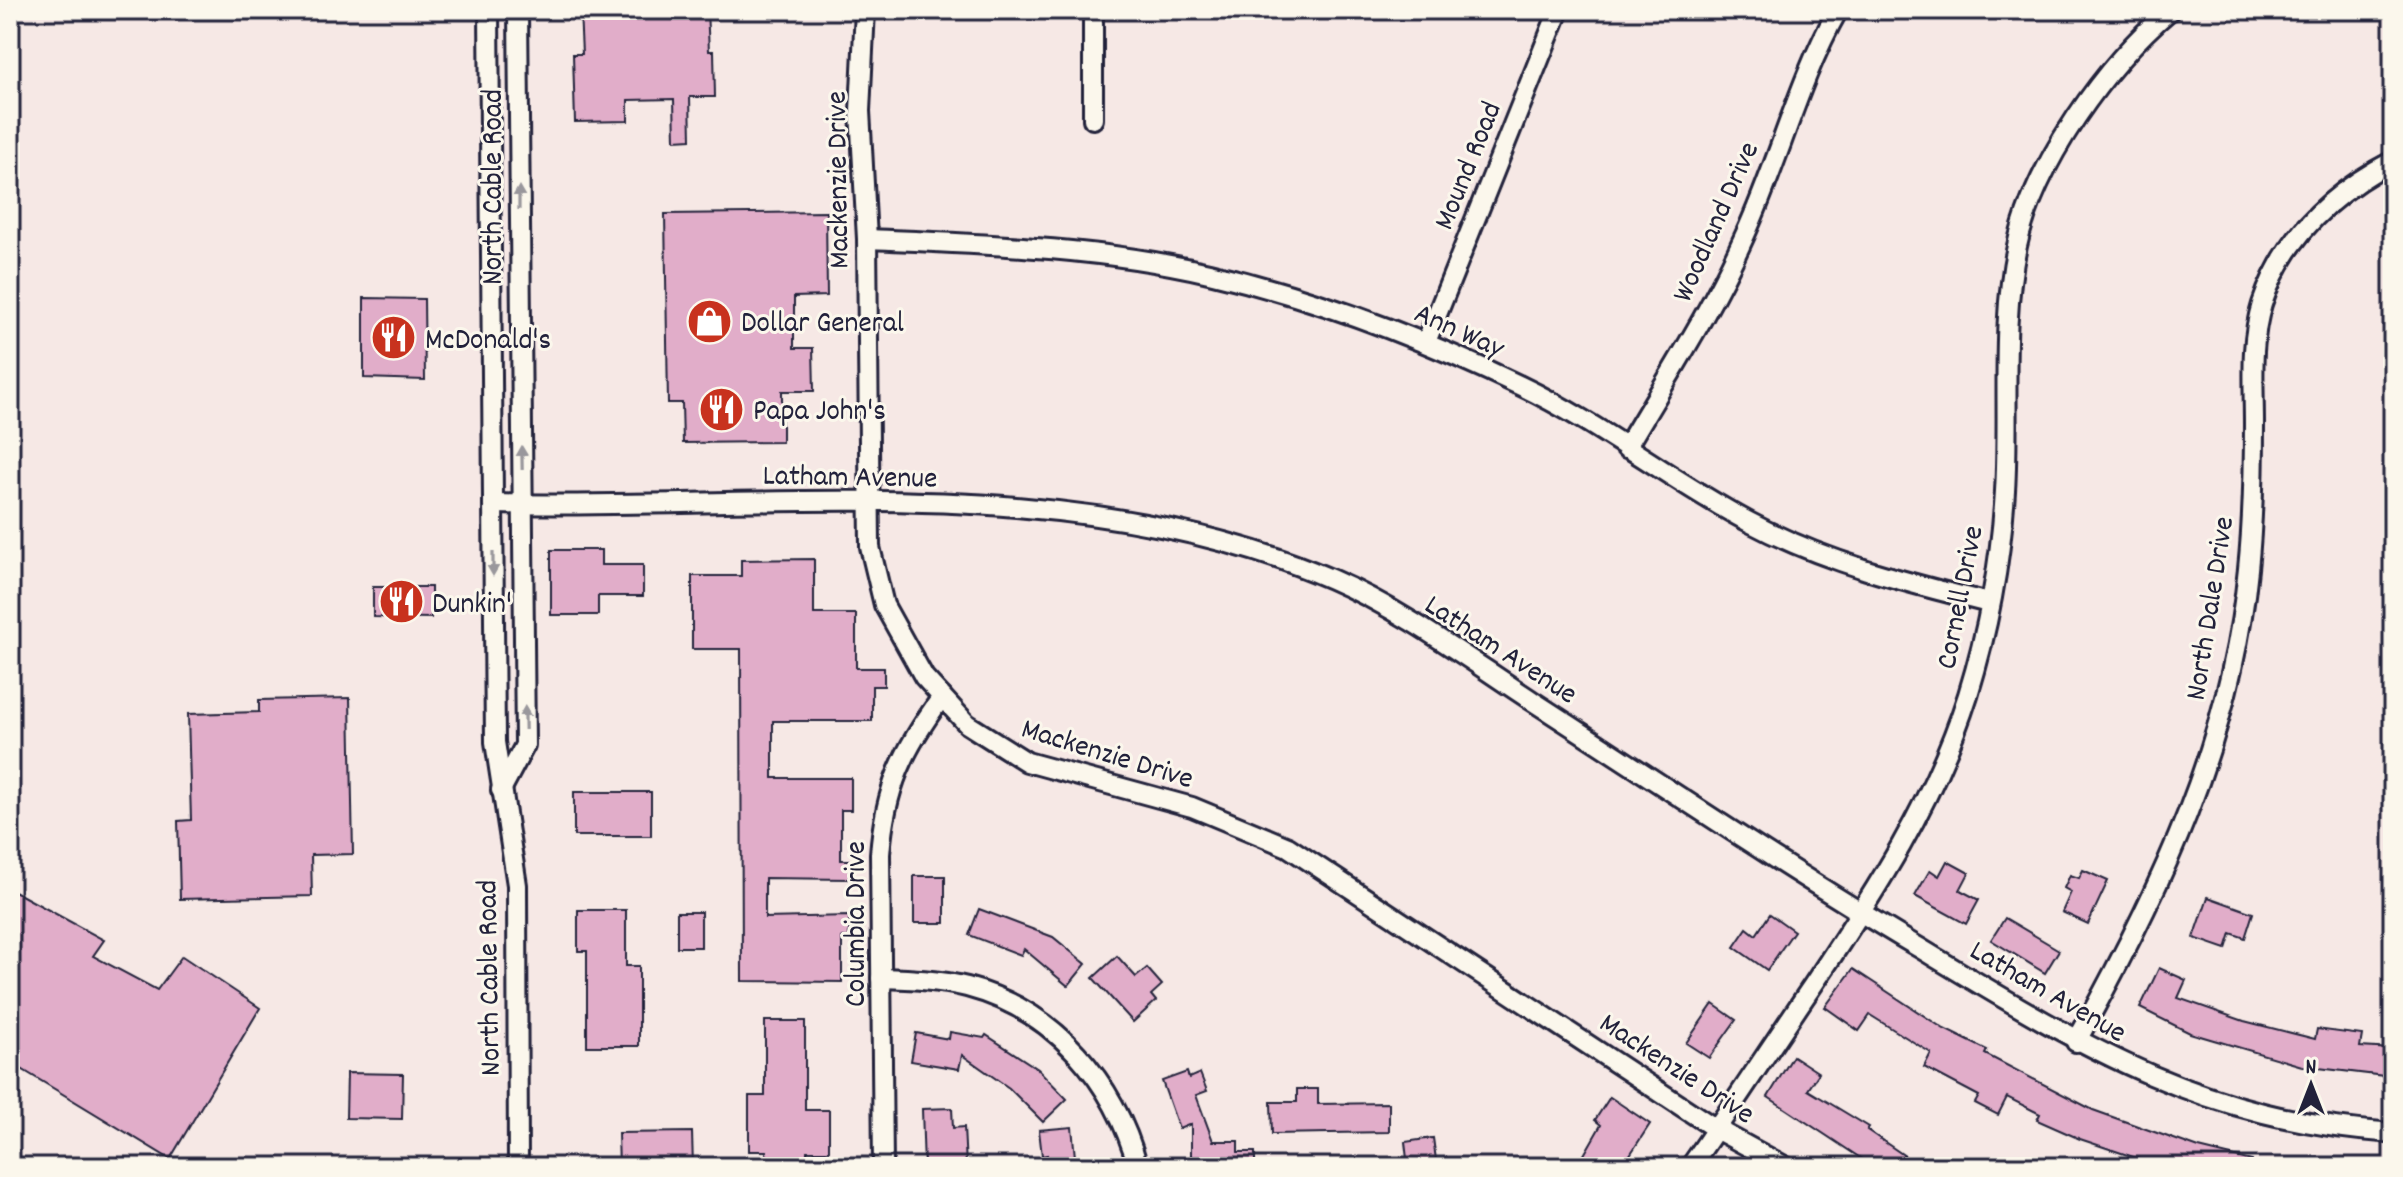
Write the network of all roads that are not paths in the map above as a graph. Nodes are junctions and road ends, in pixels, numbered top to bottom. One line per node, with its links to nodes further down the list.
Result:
1 (489, 10): 14 (street, North Cable Road)
2 (518, 10): 15 (street, North Cable Road, one-way to 2)
3 (865, 10): 10 (street, Mackenzie Drive)
4 (1093, 10): 8 (street)
5 (1559, 10): 11 (street, Mound Road)
6 (1838, 10): 12 (street, Woodland Drive)
7 (2170, 10): 16 (street, Cornell Drive)
8 (1093, 119)
9 (2393, 161): 21 (street, North Dale Drive)
10 (867, 239): 11 (street, Ann Way); 13 (street, Mackenzie Drive)
11 (1426, 342): 12 (street, Ann Way)
12 (1626, 448): 16 (street, Ann Way)
13 (869, 499): 15 (street, Latham Avenue); 17 (street, Mackenzie Drive); 19 (street, Latham Avenue)
14 (493, 504): 15 (street, Latham Avenue); 18 (street, North Cable Road, one-way to 18)
15 (523, 505): 18 (street, North Cable Road, one-way to 15)
16 (1989, 603): 19 (street, Cornell Drive)
17 (942, 697): 20 (street, Columbia Drive); 22 (street, Mackenzie Drive)
18 (501, 790): 24 (street, North Cable Road)
19 (1861, 913): 21 (street, Latham Avenue); 22 (street, Cornell Drive)
20 (881, 978): 25 (street, Columbia Drive); 26 (street)
21 (2076, 1042): 23 (street, Latham Avenue)
22 (1716, 1129): 27 (street, Cornell Drive); 28 (street, Mackenzie Drive)
23 (2393, 1133)
24 (518, 1167)
25 (883, 1167)
26 (1138, 1167)
27 (1690, 1167)
28 (1786, 1167)

